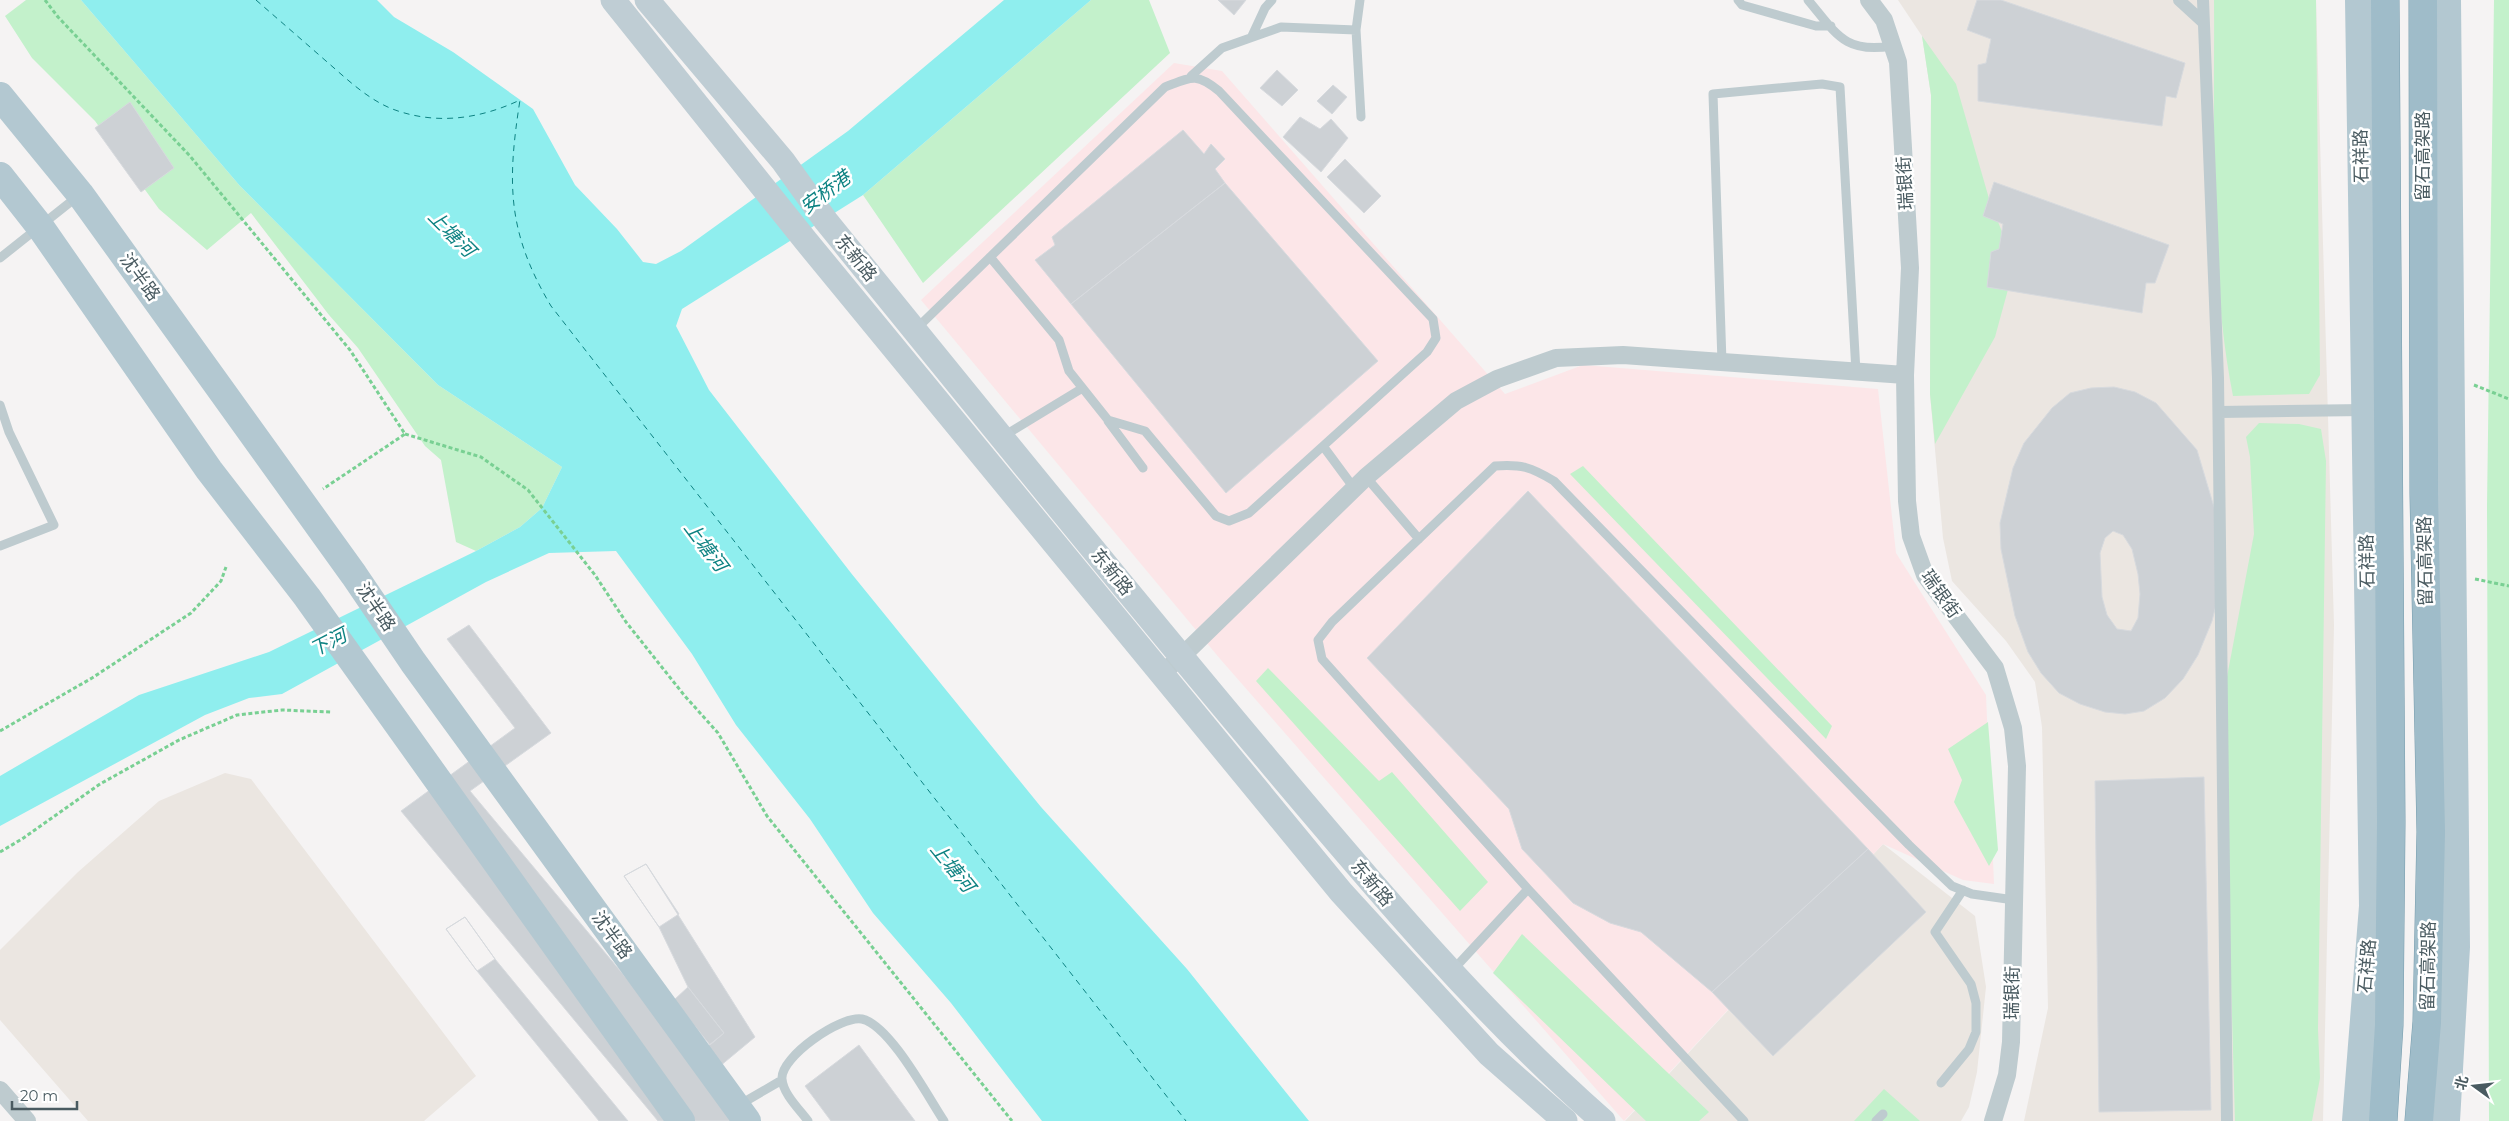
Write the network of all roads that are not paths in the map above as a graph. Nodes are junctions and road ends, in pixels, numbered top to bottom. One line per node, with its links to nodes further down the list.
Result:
1 (613, 0): 43 (main road, 东新路)
2 (647, 0): 27 (main road, 东新路)
3 (1272, 0): 17 (lane)
4 (1360, 0): 16 (lane)
5 (1738, 0): 15 (lane)
6 (1808, 0): 15 (lane)
7 (1869, 0): 18 (street, 瑞银街)
8 (2179, 0): 14 (street)
9 (2203, 0): 14 (street)
10 (2358, 0): 33 (main road, 石祥路)
11 (2384, 0): 64 (highway, 留石高架路)
12 (2422, 0): 65 (highway, 留石高架路)
13 (2447, 0): 66 (main road)
14 (2203, 22): 34 (street)
15 (1831, 26): 18 (lane)
16 (1356, 30): 17 (lane); 21 (lane)
17 (1252, 36): 19 (lane)
18 (1892, 46): 30 (street, 瑞银街)
19 (1192, 76): 25 (lane); 37 (lane)
20 (0, 96): 23 (main road, 沈半路)
21 (1361, 117)
22 (0, 176): 24 (main road)
23 (80, 194): 24 (lane); 51 (main road, 沈半路)
24 (41, 228): 26 (lane); 54 (main road)
25 (990, 257): 27 (lane); 31 (lane)
26 (0, 258)
27 (915, 330): 36 (main road, 东新路)
28 (1722, 362): 29 (street); 29 (lane); 39 (street)
29 (1856, 372): 30 (street)
30 (1905, 375): 46 (street, 瑞银街)
31 (1081, 389): 35 (lane); 36 (lane)
32 (0, 405): 41 (lane)
33 (2365, 410): 34 (street); 63 (main road, 石祥路)
34 (2219, 412): 62 (street)
35 (1108, 420): 37 (lane); 38 (lane)
36 (1002, 437): 42 (main road, 东新路)
37 (1323, 446): 39 (lane)
38 (1143, 468)
39 (1360, 482): 40 (lane); 42 (street)
40 (1419, 538): 44 (lane); 45 (lane)
41 (0, 546)
42 (1181, 657): 43 (street); 47 (main road, 东新路)
43 (1161, 674): 57 (main road, 东新路)
44 (1528, 889): 47 (lane); 59 (lane)
45 (1963, 890): 46 (lane); 49 (lane)
46 (2014, 900): 61 (street, 瑞银街)
47 (1452, 972): 58 (main road, 东新路)
48 (782, 1080): 51 (lane); 55 (lane); 56 (lane)
49 (1941, 1083)
50 (0, 1090): 53 (street)
51 (742, 1114)
52 (1884, 1114): 60 (lane)
53 (27, 1121)
54 (681, 1121)
55 (808, 1121)
56 (944, 1121)
57 (1565, 1121)
58 (1603, 1121)
59 (1744, 1121)
60 (1876, 1121)
61 (1993, 1121)
62 (2227, 1121)
63 (2356, 1121)
64 (2383, 1121)
65 (2419, 1121)
66 (2446, 1121)

